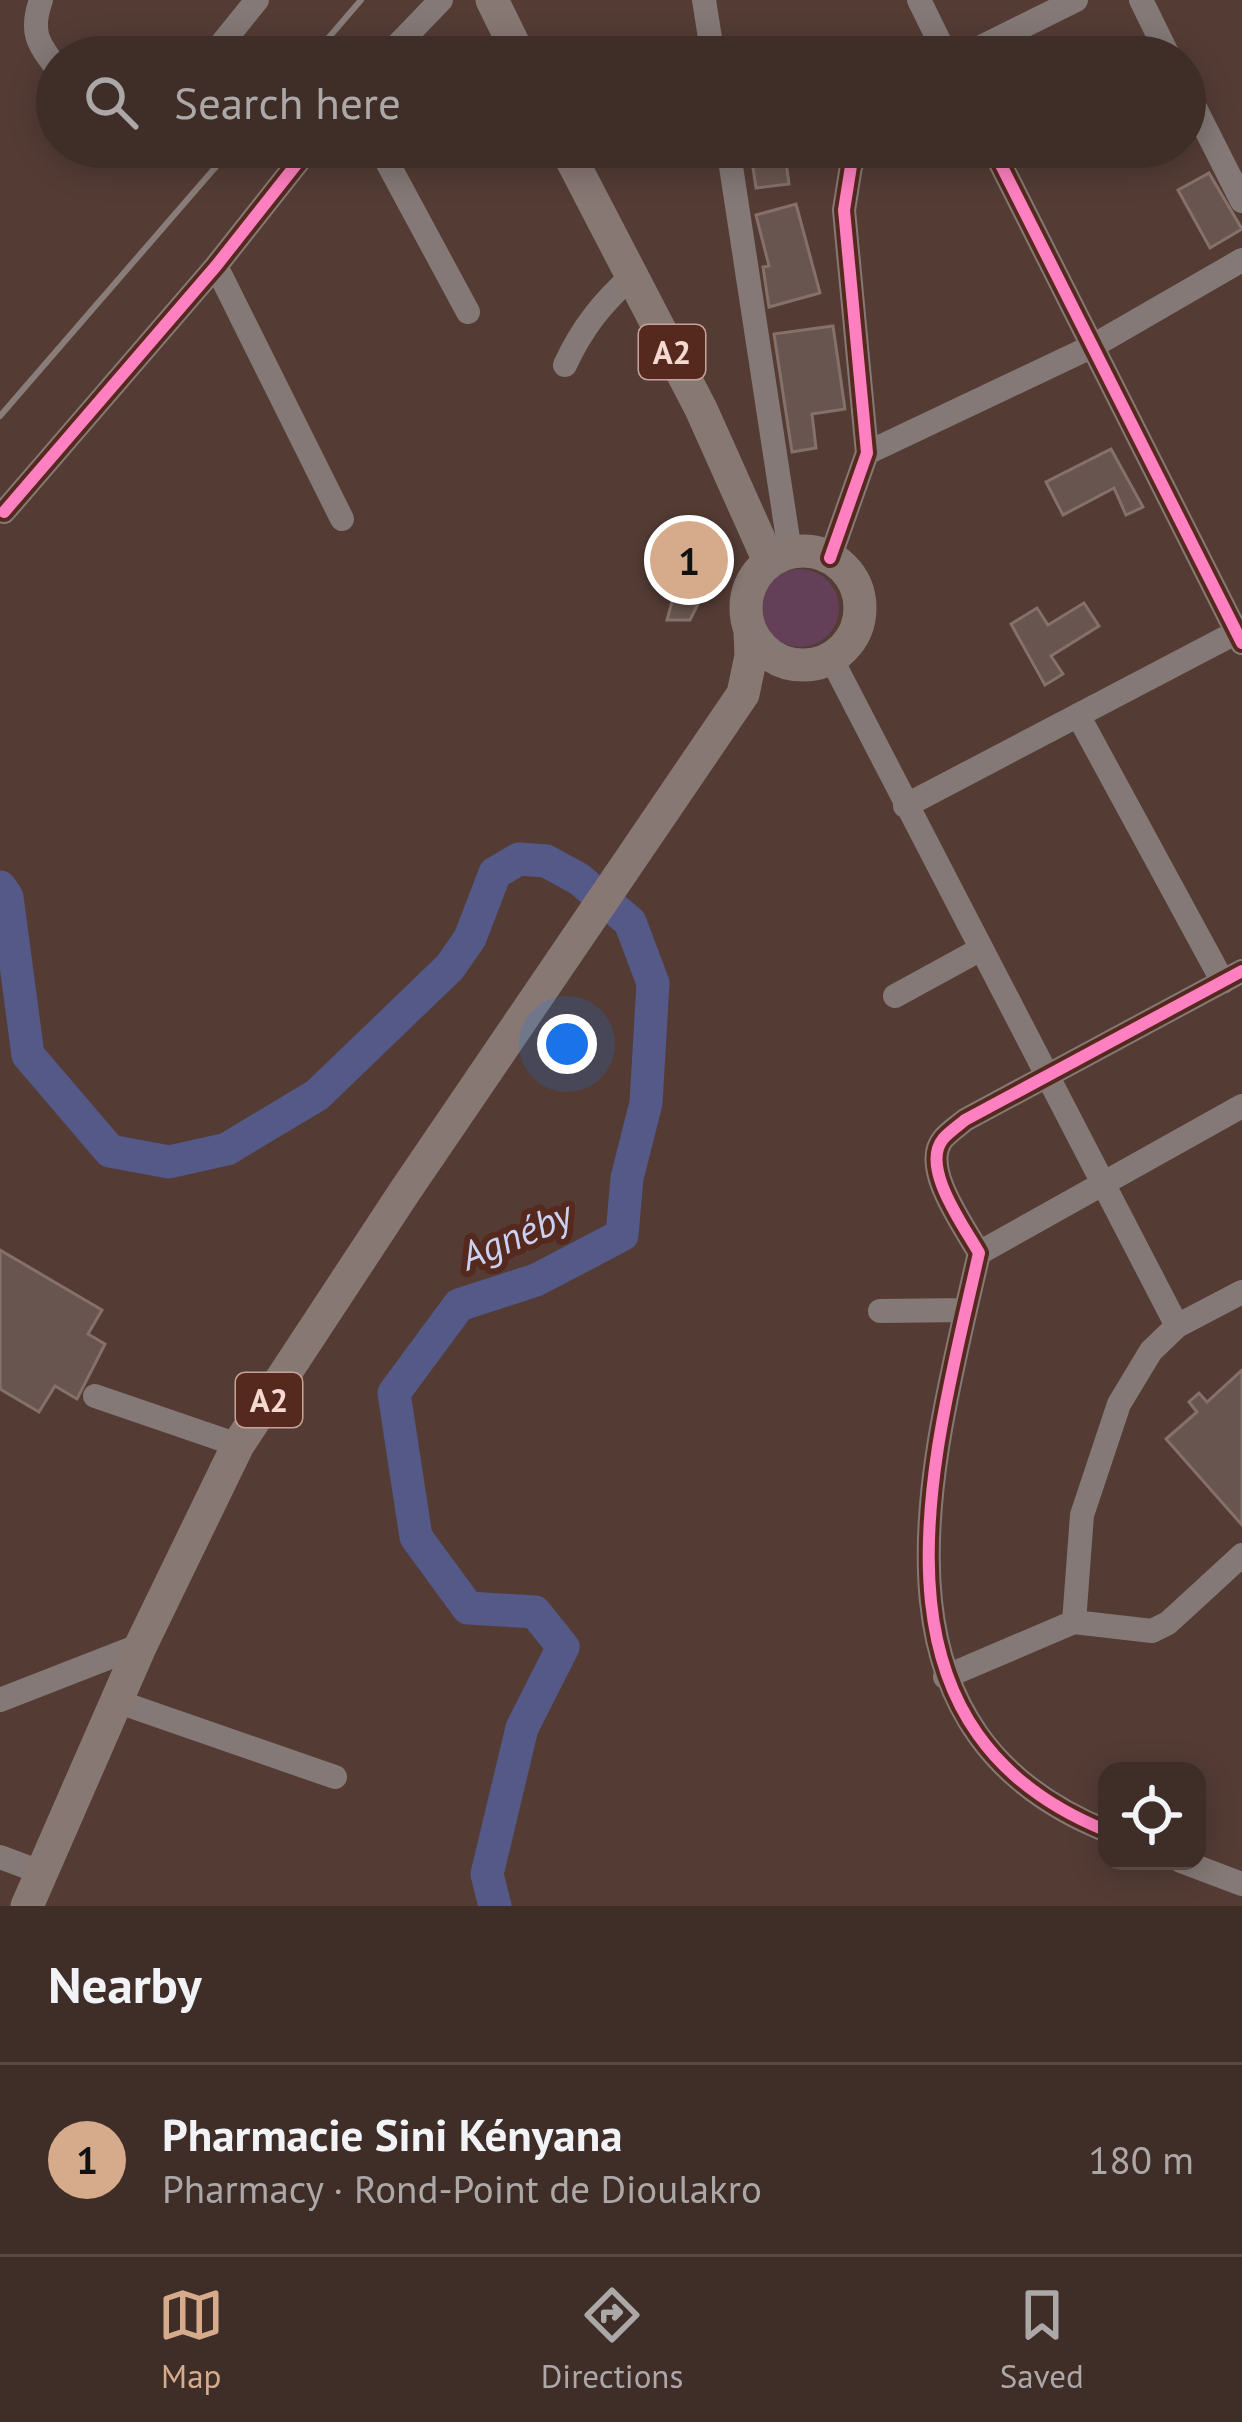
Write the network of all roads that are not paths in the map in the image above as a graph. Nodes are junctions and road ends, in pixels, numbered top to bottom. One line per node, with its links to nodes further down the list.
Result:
1 (41, 0): 16 (street)
2 (257, 0): 9 (street)
3 (441, 0): 10 (street)
4 (492, 0): 11 (main road)
5 (704, 0): 12 (street)
6 (920, 0): 13 (street)
7 (1076, 0): 14 (street)
8 (1141, 0): 15 (street)
9 (228, 36)
10 (406, 36)
11 (510, 36)
12 (710, 36)
13 (937, 36)
14 (1003, 36)
15 (1159, 36)
16 (36, 37)
17 (1206, 130): 24 (street)
18 (293, 168): 26 (street)
19 (390, 168): 28 (street)
20 (577, 168): 27 (main road, A2)
21 (731, 168): 34 (street)
22 (851, 168): 31 (street)
23 (1003, 168): 29 (street)
24 (1242, 201)
25 (1242, 260): 29 (street)
26 (216, 266): 32 (street); 33 (street)
27 (632, 276): 30 (street); 34 (main road, A2)
28 (468, 312)
29 (1093, 346): 31 (street); 37 (street)
30 (566, 365)
31 (868, 453): 35 (street)
32 (4, 512)
33 (342, 519)
34 (780, 556): 35 (main road); 36 (main road)
35 (830, 558): 38 (main road)
36 (750, 631): 38 (main road); 39 (main road, A2)
37 (1239, 638): 40 (street)
38 (815, 662): 39 (main road, A2); 41 (street)
39 (743, 694): 54 (main road, A2)
40 (1078, 716): 41 (street); 43 (street)
41 (905, 806): 42 (street)
42 (981, 950): 44 (street); 45 (street)
43 (1232, 976): 45 (street)
44 (895, 997)
45 (1046, 1075): 47 (street); 48 (street)
46 (1242, 1106): 47 (street)
47 (1102, 1182): 48 (street); 52 (street)
48 (979, 1252): 50 (street)
49 (1240, 1298): 52 (street)
50 (966, 1310): 51 (street); 58 (street)
51 (880, 1311)
52 (1177, 1326): 56 (street)
53 (95, 1396): 54 (street)
54 (238, 1445): 57 (main road, A2)
55 (1242, 1555): 56 (street)
56 (1074, 1622): 58 (street)
57 (141, 1645): 59 (street); 60 (main road, A2)
58 (945, 1677): 62 (street)
59 (0, 1700)
60 (116, 1701): 61 (street); 65 (main road, A2)
61 (335, 1777)
62 (1098, 1827)
63 (0, 1857): 65 (street)
64 (1206, 1869): 66 (street)
65 (40, 1872): 67 (main road, A2)
66 (1237, 1879): 68 (street)
67 (27, 1906)
68 (1223, 1906)

